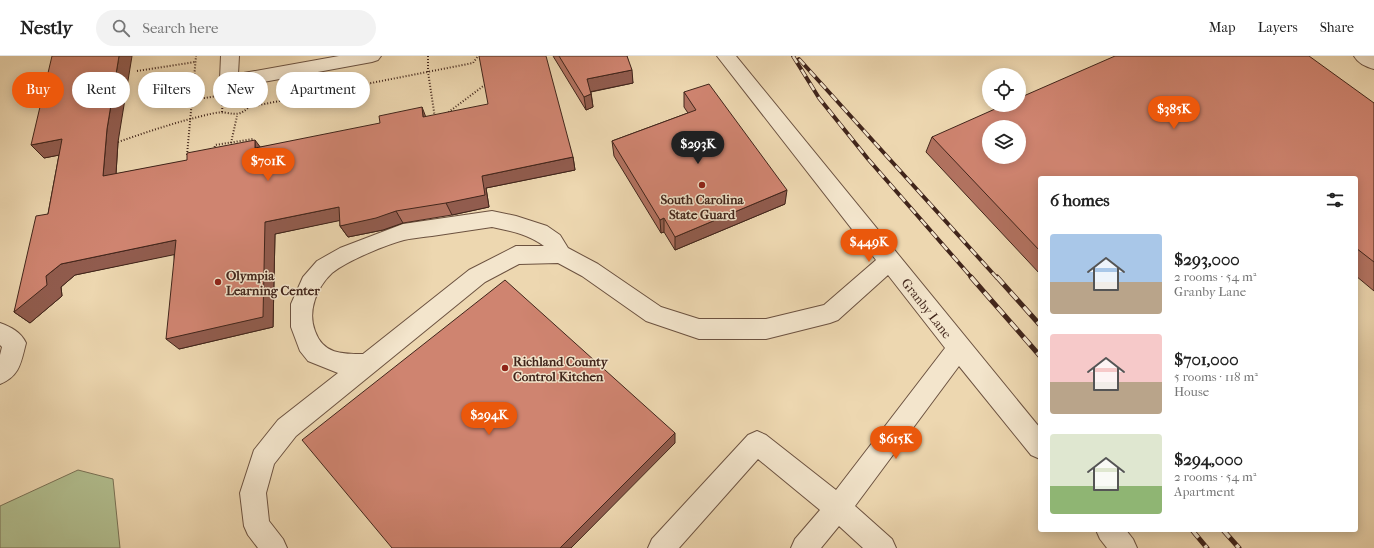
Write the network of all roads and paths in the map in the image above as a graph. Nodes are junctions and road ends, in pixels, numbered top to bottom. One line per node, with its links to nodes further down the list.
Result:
1 (196, 56): 8 (path)
2 (230, 56): 3 (street)
3 (372, 56)
4 (428, 56): 12 (path)
5 (478, 56): 12 (path)
6 (726, 56): 23 (street, Granby Lane)
7 (1363, 56): 9 (street)
8 (195, 62): 10 (path); 11 (path)
9 (1374, 63)
10 (137, 71)
11 (194, 72)
12 (428, 72): 13 (path); 15 (path)
13 (486, 84)
14 (192, 108): 16 (path)
15 (237, 116): 16 (path); 18 (path)
16 (191, 118): 17 (path); 21 (path)
17 (118, 142)
18 (231, 143): 19 (path); 20 (path)
19 (252, 146)
20 (214, 153)
21 (187, 157)
22 (561, 254): 23 (street); 26 (street); 26 (street)
23 (889, 261): 25 (street, Granby Lane)
24 (0, 333): 27 (street)
25 (958, 348): 28 (street, Granby Lane); 29 (street)
26 (368, 364): 31 (street)
27 (0, 373)
28 (1038, 445)
29 (838, 508): 32 (street); 33 (street); 34 (street)
30 (1111, 532): 35 (street)
31 (274, 548)
32 (661, 548)
33 (804, 548)
34 (883, 548)
35 (1124, 548)

